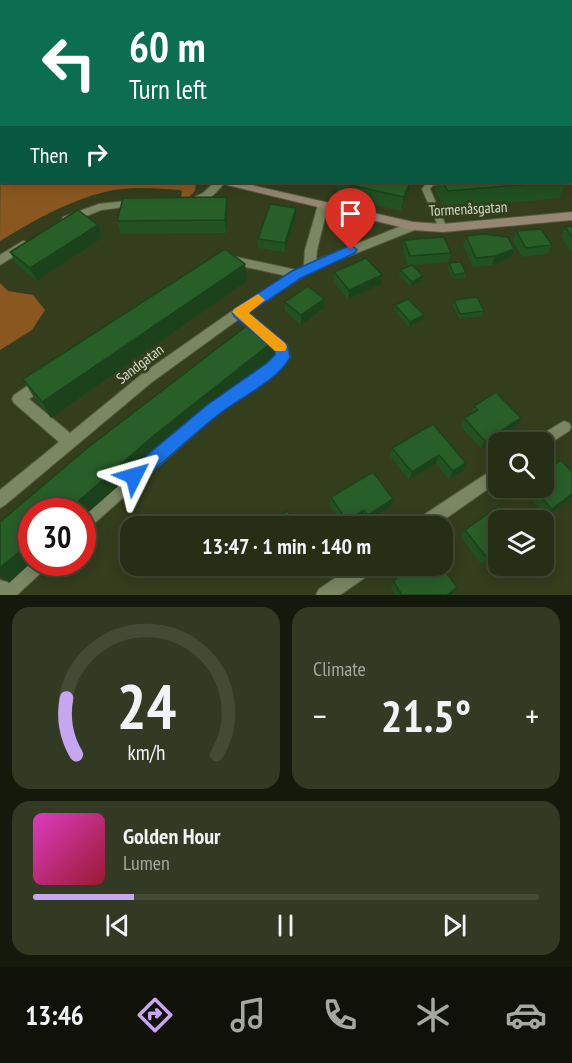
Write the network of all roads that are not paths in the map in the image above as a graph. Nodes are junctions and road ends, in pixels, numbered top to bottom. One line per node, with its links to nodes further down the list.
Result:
1 (219, 183): 5 (street)
2 (231, 183): 6 (street, Tormenåsgatan)
3 (431, 183): 10 (lane)
4 (143, 203): 8 (street)
5 (183, 203)
6 (323, 205): 9 (street, Tormenåsgatan); 13 (street)
7 (572, 216): 10 (street, Tormenåsgatan)
8 (60, 223)
9 (413, 226): 10 (street, Tormenåsgatan); 13 (street, Sandgatan)
10 (443, 228)
11 (33, 239): 12 (street)
12 (0, 261)
13 (310, 267): 15 (street, Sandgatan)
14 (212, 268): 15 (street)
15 (296, 274): 16 (street, Sandgatan)
16 (239, 312): 20 (street, Sandgatan); 23 (street)
17 (57, 373): 20 (street)
18 (564, 427): 19 (street)
19 (554, 434)
20 (69, 442): 22 (street, Sandgatan)
21 (488, 480): 24 (street)
22 (0, 500)
23 (96, 511)
24 (436, 516)
25 (25, 576): 27 (street)
26 (353, 576): 28 (street)
27 (0, 588)
28 (326, 595)

